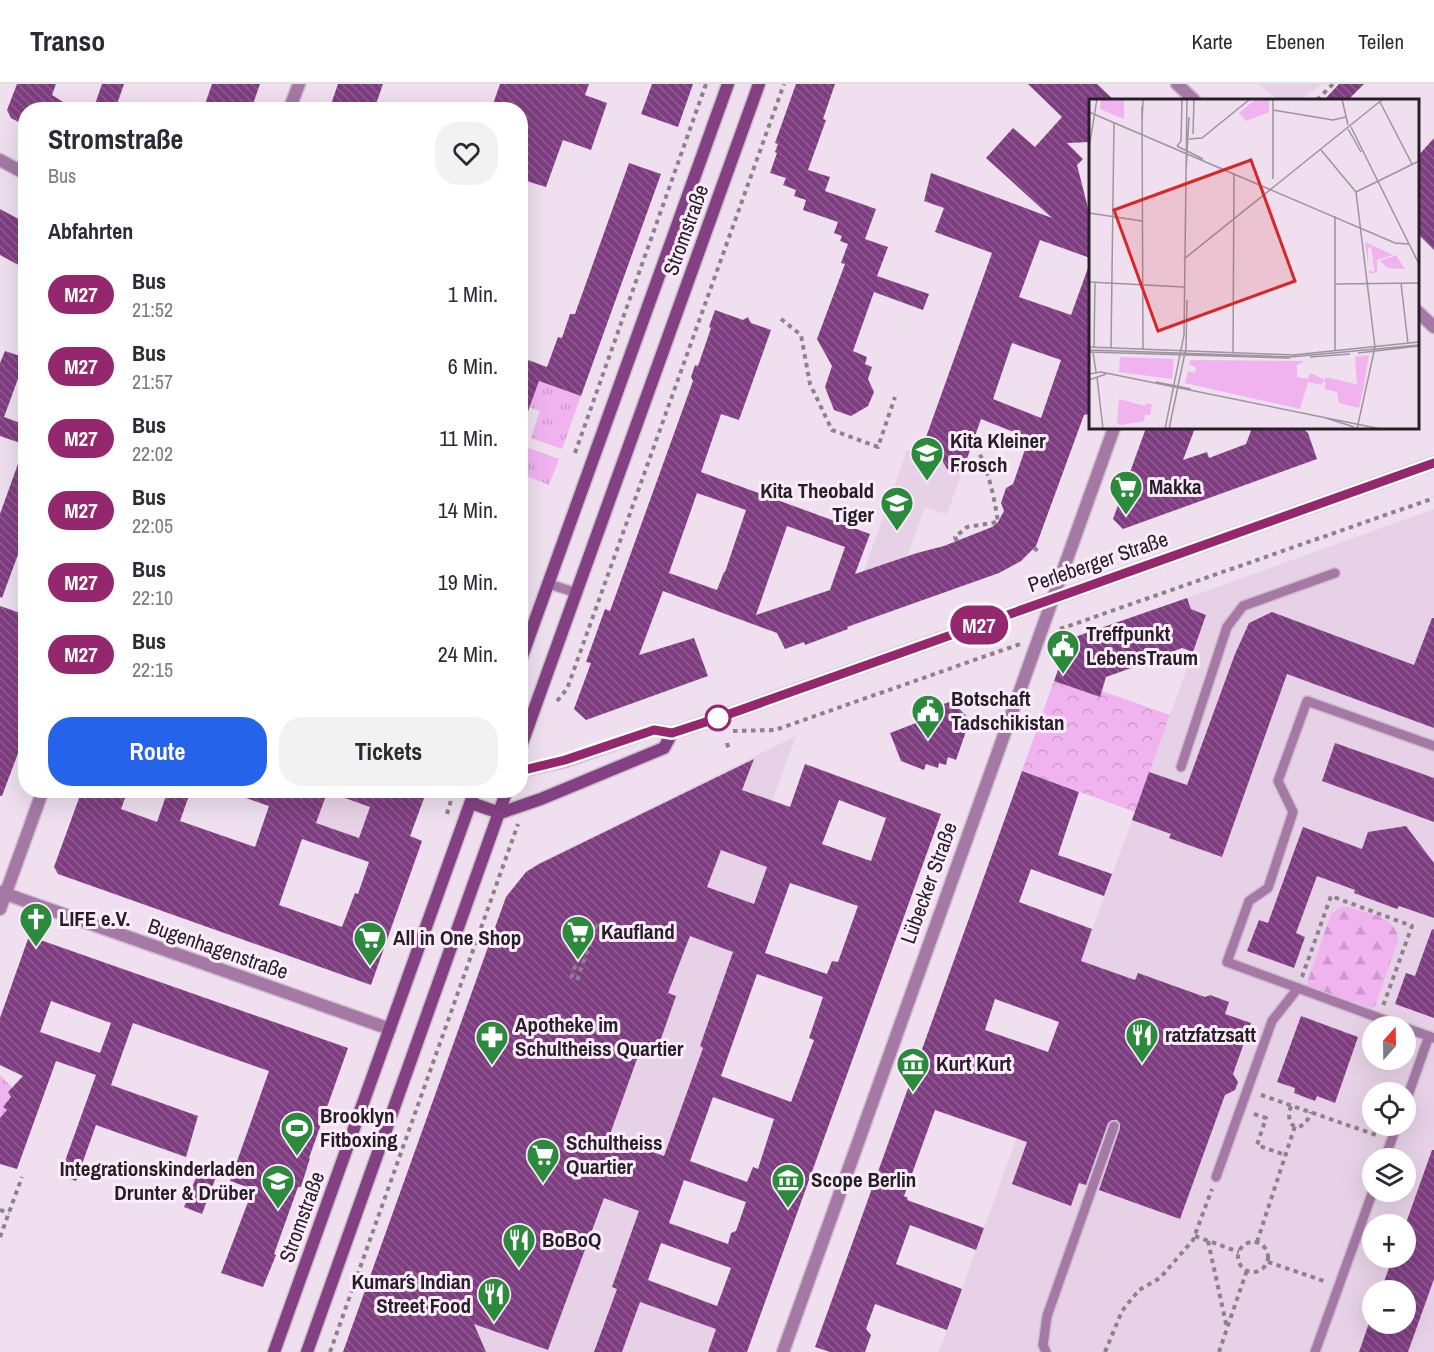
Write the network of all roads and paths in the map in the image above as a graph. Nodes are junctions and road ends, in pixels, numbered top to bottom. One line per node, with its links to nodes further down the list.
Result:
1 (299, 84): 10 (street)
2 (706, 84): 19 (path)
3 (728, 84): 25 (main road, Stromstraße)
4 (759, 84): 26 (main road, Stromstraße)
5 (784, 84): 29 (path)
6 (1177, 84): 8 (street)
7 (1333, 84): 9 (path)
8 (1193, 99)
9 (1318, 99)
10 (293, 102)
11 (0, 160): 12 (street)
12 (18, 170)
13 (1419, 313): 15 (street)
14 (780, 320): 16 (path)
15 (1434, 327)
16 (896, 397)
17 (1114, 429): 27 (street, Lübecker Straße)
18 (974, 440): 21 (path)
19 (573, 459)
20 (1434, 463): 27 (main road, Perleberger Straße)
21 (957, 541)
22 (1034, 548): 23 (path)
23 (1041, 553)
24 (1335, 573): 35 (lane)
25 (549, 584): 26 (lane); 28 (main road, Stromstraße)
26 (577, 593): 30 (main road, Stromstraße)
27 (1052, 599): 31 (main road, Perleberger Straße); 83 (street, Lübecker Straße)
28 (528, 640)
29 (567, 689)
30 (528, 727)
31 (672, 733): 36 (main road, Perleberger Straße); 41 (main road, Perleberger Straße)
32 (727, 743): 34 (path)
33 (1434, 746): 49 (lane)
34 (729, 750)
35 (1181, 767)
36 (528, 769)
37 (39, 798): 43 (street)
38 (473, 798): 40 (main road, Stromstraße)
39 (505, 798): 41 (main road)
40 (471, 803): 41 (main road); 52 (main road, Stromstraße)
41 (500, 813): 81 (main road)
42 (509, 850): 82 (path)
43 (3, 893): 44 (street); 52 (street, Bugenhagenstraße)
44 (0, 909)
45 (592, 919): 47 (path)
46 (598, 921): 48 (path)
47 (571, 978)
48 (577, 980)
49 (1298, 988): 50 (lane); 51 (path); 56 (lane)
50 (1374, 1016)
51 (1380, 1016)
52 (390, 1029): 80 (main road, Stromstraße)
53 (1416, 1032): 54 (lane)
54 (1431, 1037): 55 (lane)
55 (1413, 1082)
56 (1246, 1089): 57 (path); 58 (lane)
57 (1291, 1106): 59 (path); 61 (path)
58 (1239, 1109): 65 (path); 67 (lane)
59 (1311, 1112): 61 (path); 63 (path)
60 (1114, 1126): 84 (lane)
61 (1295, 1126): 65 (path)
62 (1393, 1136): 63 (lane)
63 (1391, 1141): 64 (lane)
64 (1389, 1148)
65 (1285, 1155): 74 (path)
66 (22, 1177): 70 (path)
67 (1216, 1177): 71 (path)
68 (1369, 1202): 78 (lane)
69 (0, 1210): 70 (path)
70 (9, 1212): 72 (path)
71 (1195, 1236): 73 (path); 85 (path)
72 (0, 1238)
73 (1208, 1241): 75 (path); 79 (path)
74 (1257, 1242): 75 (path); 76 (path)
75 (1239, 1252): 77 (path)
76 (1268, 1262): 77 (path); 78 (path)
77 (1247, 1270): 79 (path)
78 (1339, 1286): 87 (lane)
79 (1227, 1328): 86 (path)
80 (274, 1352)
81 (307, 1352)
82 (330, 1352)
83 (783, 1352)
84 (1046, 1352)
85 (1105, 1352)
86 (1219, 1352)
87 (1315, 1352)

